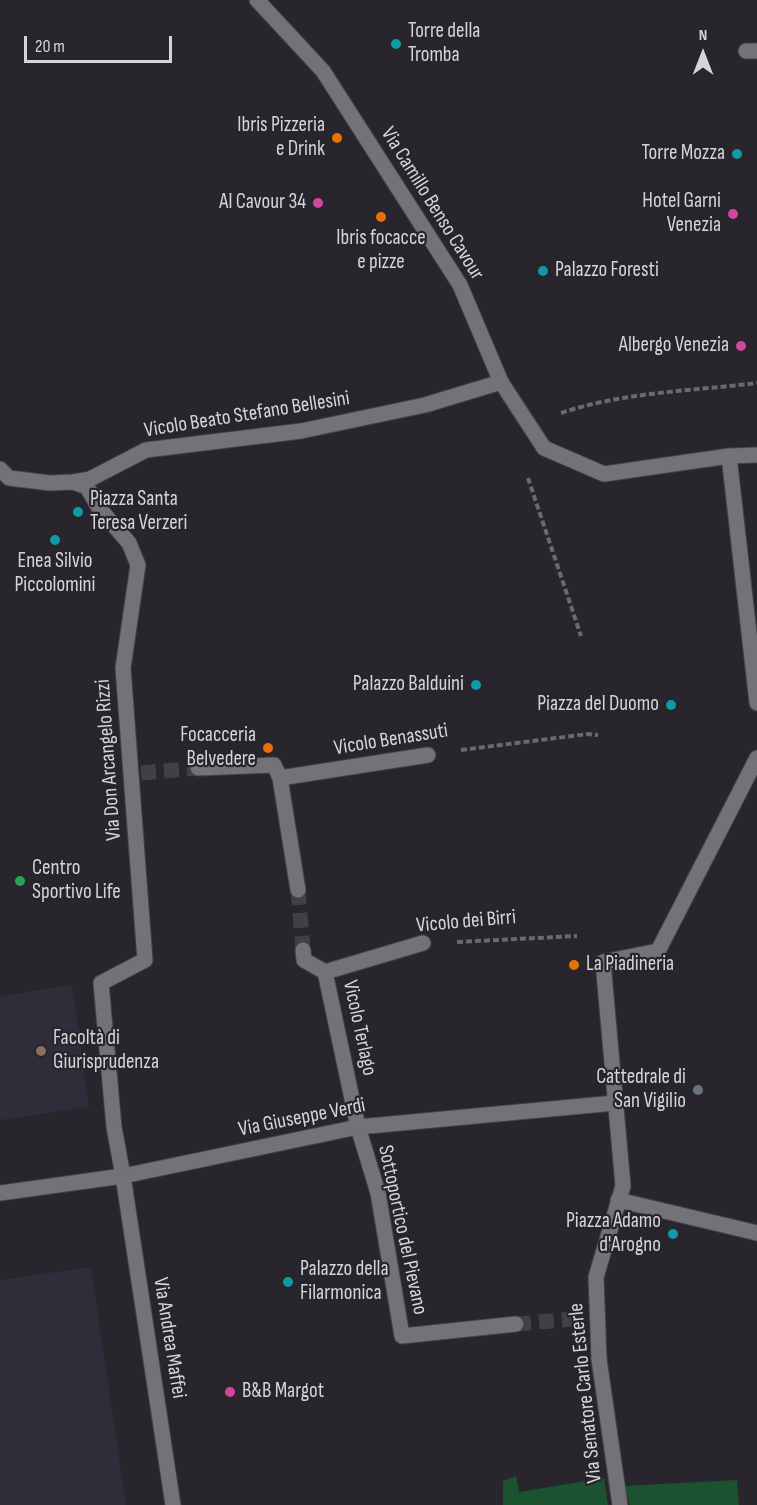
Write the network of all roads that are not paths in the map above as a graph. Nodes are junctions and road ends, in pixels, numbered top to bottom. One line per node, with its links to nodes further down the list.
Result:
1 (257, 0): 2 (street, Via Camillo Benso Cavour)
2 (501, 382): 4 (street, Via Camillo Benso Cavour); 6 (street, Vicolo Beato Stefano Bellesini)
3 (757, 455): 4 (street)
4 (729, 456): 7 (street)
5 (0, 469): 6 (street)
6 (73, 482): 18 (street, Via Don Arcangelo Rizzi)
7 (757, 703)
8 (428, 755): 11 (street, Vicolo Benassuti)
9 (757, 758): 16 (street)
10 (198, 768): 11 (street)
11 (280, 778): 12 (street)
12 (298, 890)
13 (423, 943): 15 (street, Vicolo dei Birri)
14 (303, 950): 15 (street, Vicolo Terlago)
15 (325, 972): 17 (street, Vicolo Terlago)
16 (615, 1103): 17 (street, Via Giuseppe Verdi); 20 (street)
17 (358, 1127): 18 (street, Via Giuseppe Verdi); 22 (street, Sottoportico del Pievano)
18 (123, 1176): 19 (street, Via Giuseppe Verdi); 23 (street, Via Andrea Maffei)
19 (0, 1193)
20 (618, 1200): 21 (street); 24 (street, Via Senatore Carlo Esterle)
21 (757, 1233)
22 (516, 1324)
23 (173, 1505)
24 (620, 1505)

